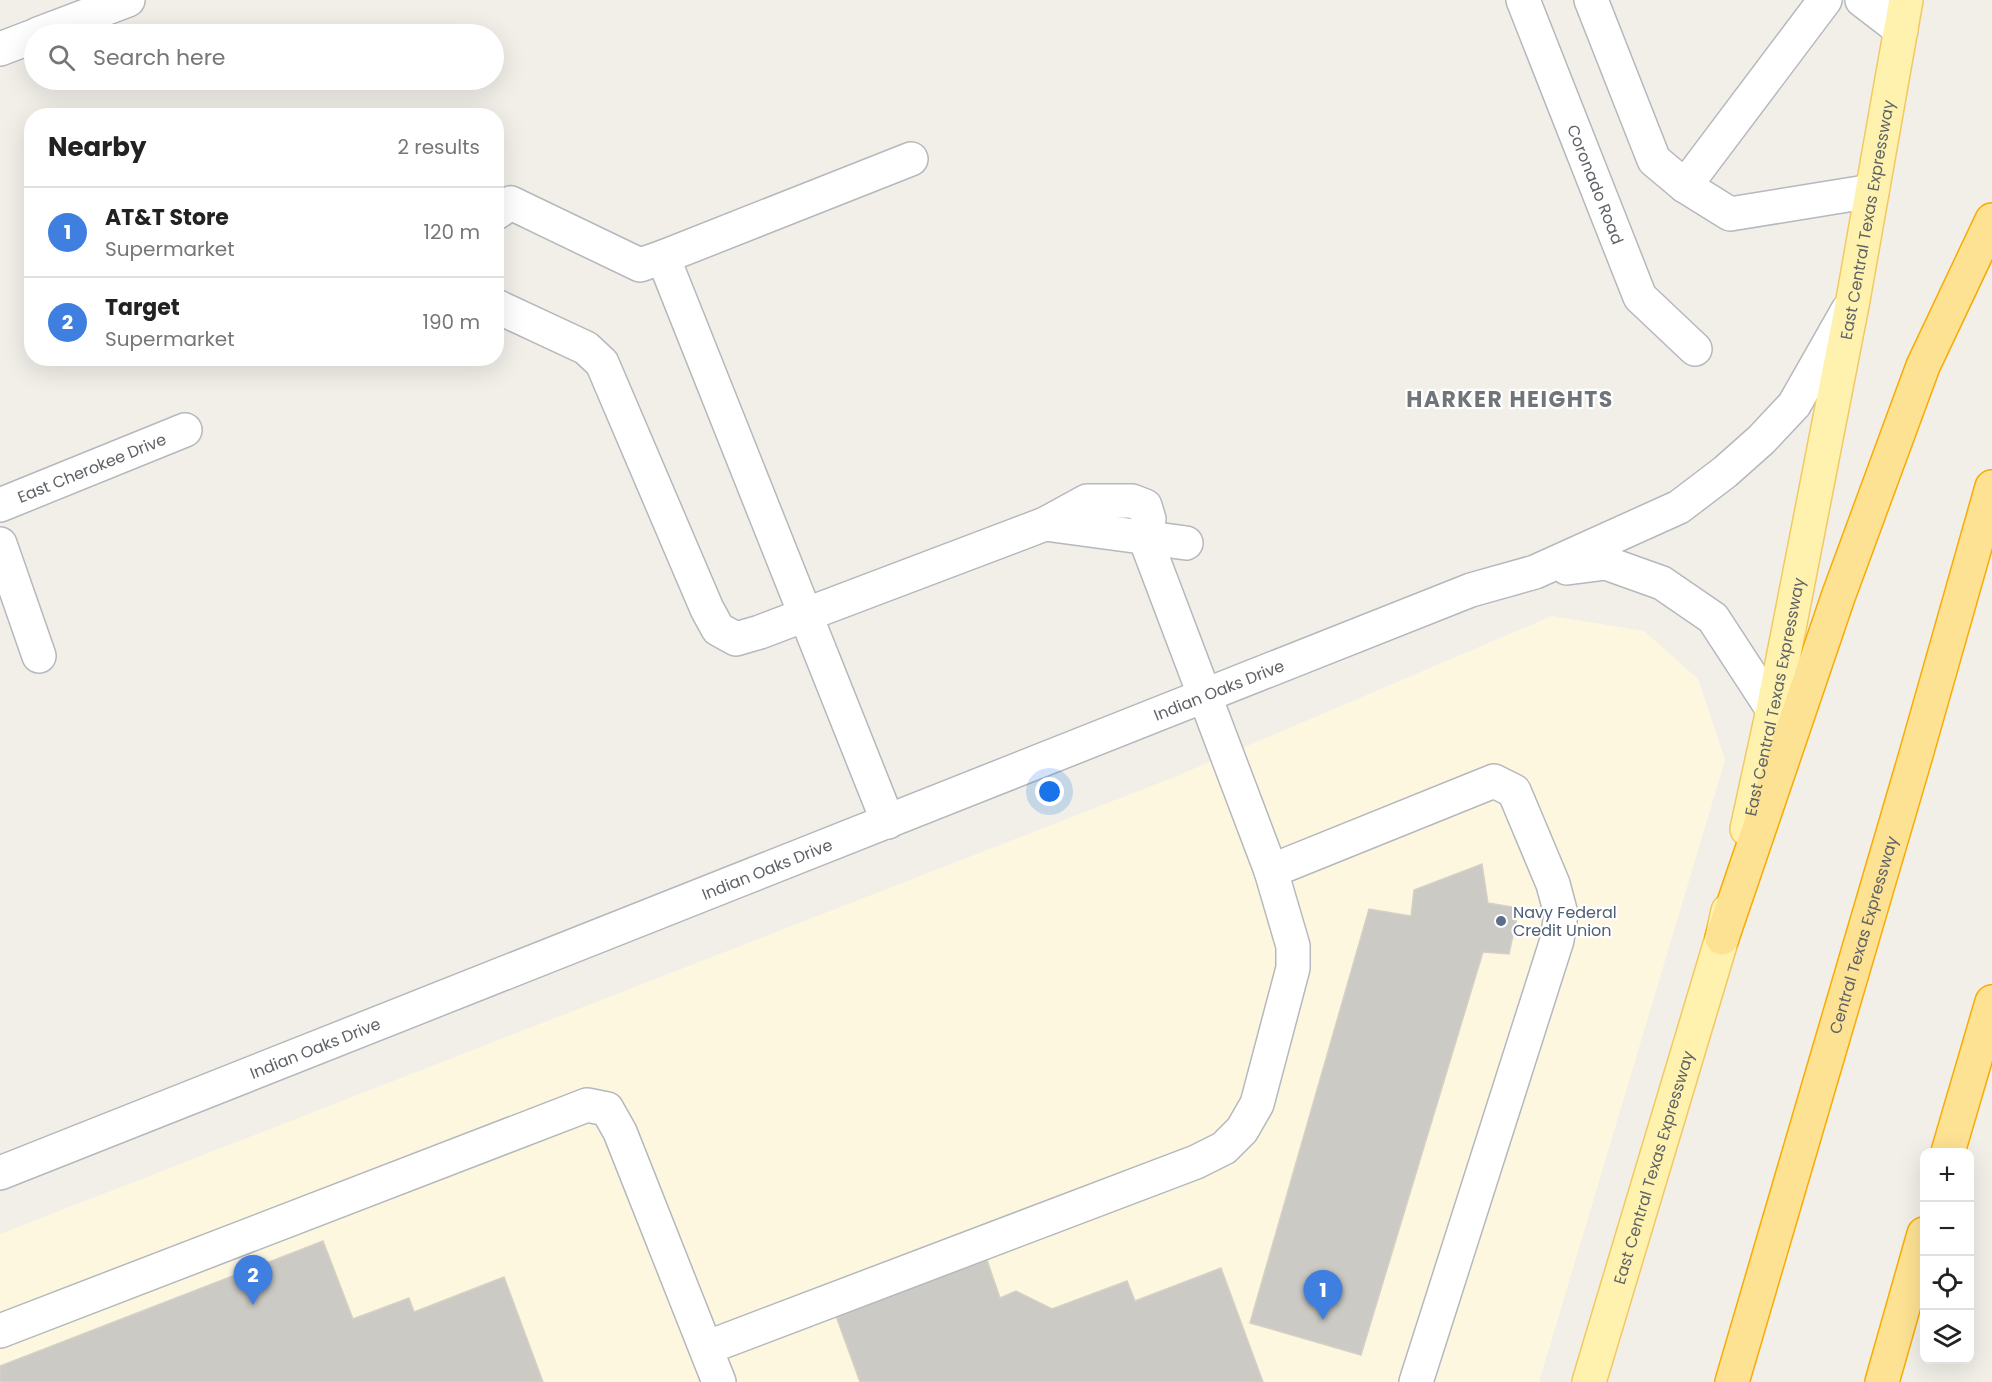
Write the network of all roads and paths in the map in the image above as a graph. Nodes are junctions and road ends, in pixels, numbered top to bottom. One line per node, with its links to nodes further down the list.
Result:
1 (128, 0): 7 (street)
2 (1523, 0): 18 (street, Coronado Road)
3 (1591, 0): 11 (street)
4 (1825, 0): 11 (street)
5 (1862, 0): 6 (street)
6 (1903, 15): 12 (main road, East Central Texas Expressway)
7 (65, 24)
8 (24, 40): 9 (street)
9 (0, 49)
10 (911, 159): 15 (street)
11 (1685, 186): 12 (street)
12 (1872, 191): 16 (main road, East Central Texas Expressway)
13 (504, 208): 15 (street)
14 (1992, 220): 32 (highway)
15 (663, 257): 26 (street)
16 (1853, 300): 25 (street); 29 (main road, East Central Texas Expressway)
17 (504, 310): 26 (street)
18 (1695, 349)
19 (185, 430): 21 (street, East Cherokee Drive)
20 (1992, 488): 42 (highway, Central Texas Expressway)
21 (0, 505)
22 (1145, 538): 23 (street); 26 (street); 28 (street)
23 (1186, 543)
24 (0, 544): 27 (street)
25 (1535, 572): 28 (street, Indian Oaks Drive); 29 (street)
26 (806, 614): 30 (street)
27 (39, 656)
28 (1206, 696): 30 (street, Indian Oaks Drive); 31 (street)
29 (1773, 710): 32 (main road, East Central Texas Expressway)
30 (888, 822): 35 (street, Indian Oaks Drive)
31 (1271, 871): 38 (street); 40 (street)
32 (1722, 938): 41 (main road, East Central Texas Expressway)
33 (1992, 1002): 34 (highway)
34 (1949, 1148)
35 (0, 1173)
36 (1920, 1248): 43 (highway)
37 (0, 1331): 38 (street)
38 (706, 1348): 39 (street)
39 (719, 1382)
40 (1416, 1382)
41 (1589, 1382)
42 (1732, 1382)
43 (1882, 1382)

